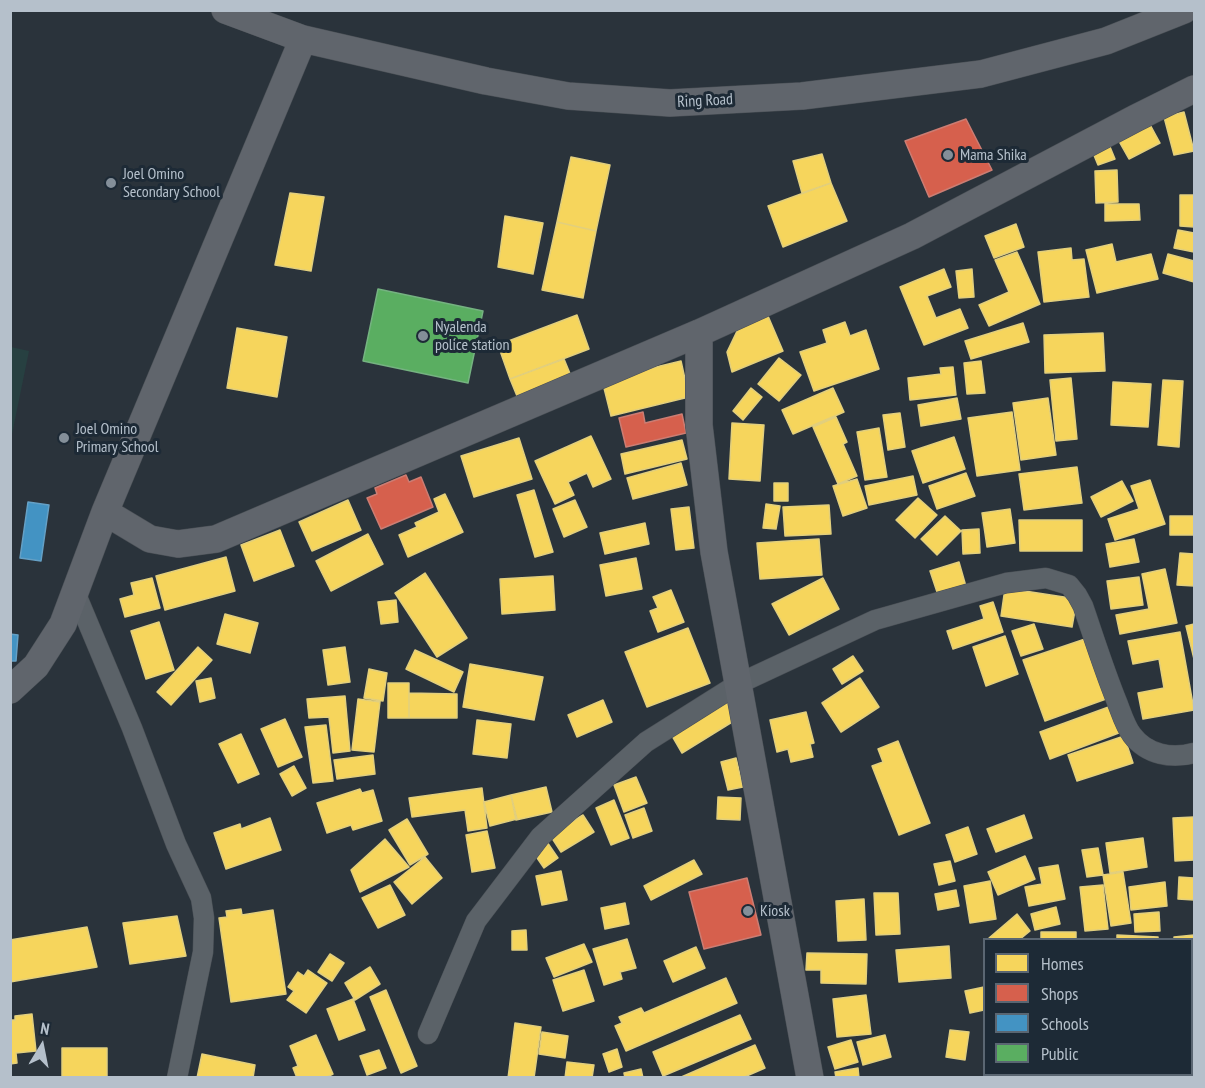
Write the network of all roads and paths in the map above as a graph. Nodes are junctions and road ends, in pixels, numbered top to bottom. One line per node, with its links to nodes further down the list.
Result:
1 (225, 10): 3 (street, Ring Road)
2 (1184, 10): 3 (street, Ring Road)
3 (303, 39): 6 (street)
4 (1194, 89): 5 (street)
5 (699, 333): 6 (street); 8 (street)
6 (105, 512): 7 (street)
7 (75, 592): 9 (street); 12 (street)
8 (738, 684): 10 (street); 11 (street); 13 (street)
9 (10, 690)
10 (1194, 753)
11 (428, 1034)
12 (177, 1077)
13 (810, 1077)

